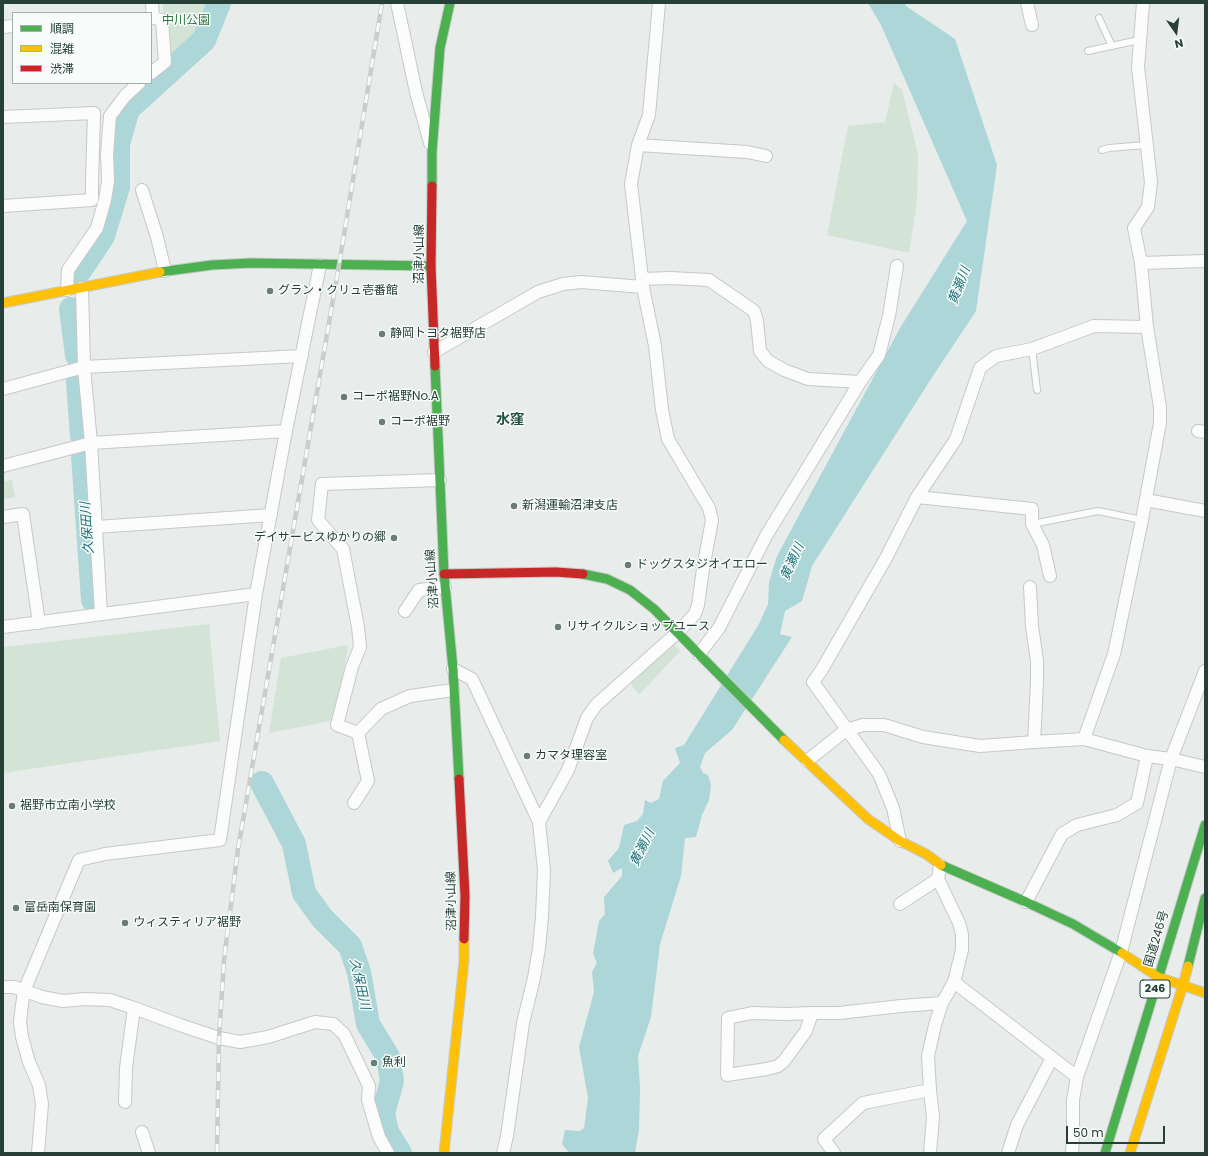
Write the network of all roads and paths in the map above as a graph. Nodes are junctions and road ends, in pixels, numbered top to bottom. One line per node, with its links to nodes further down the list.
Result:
1 (152, 3): 7 (street)
2 (397, 3): 19 (street)
3 (450, 3): 19 (main road, 沼津小山線)
4 (659, 3): 16 (street)
5 (1027, 3): 9 (street)
6 (1143, 3): 10 (street)
7 (152, 18): 13 (street)
8 (1099, 18): 11 (lane)
9 (1032, 25)
10 (1139, 40): 11 (lane); 17 (street)
11 (1112, 46): 12 (lane)
12 (1088, 51)
13 (152, 71)
14 (138, 84): 23 (street)
15 (3, 117): 22 (street)
16 (638, 144): 20 (street); 31 (street)
17 (1146, 145): 18 (lane); 26 (street)
18 (1102, 150)
19 (432, 152): 28 (main road, 沼津小山線)
20 (766, 156)
21 (142, 190): 30 (street)
22 (92, 200): 23 (street); 24 (street)
23 (105, 200): 33 (street)
24 (3, 206)
25 (1205, 261): 26 (street)
26 (1141, 263): 35 (street)
27 (320, 264): 28 (main road); 30 (main road); 38 (street)
28 (431, 266): 37 (main road, 沼津小山線)
29 (897, 266): 40 (street)
30 (165, 271): 32 (main road)
31 (643, 283): 37 (street); 40 (street); 64 (street)
32 (82, 288): 33 (main road); 39 (street)
33 (67, 290): 34 (main road)
34 (3, 303)
35 (1146, 327): 36 (street); 48 (street)
36 (1032, 350): 42 (lane); 47 (street)
37 (434, 352): 46 (main road, 沼津小山線)
38 (302, 356): 39 (street); 43 (street)
39 (84, 367): 41 (street); 44 (street)
40 (860, 382): 65 (street)
41 (3, 389)
42 (1038, 390)
43 (286, 431): 44 (street); 50 (street)
44 (91, 444): 45 (street); 54 (street)
45 (3, 466)
46 (440, 480): 55 (main road, 沼津小山線); 70 (street)
47 (917, 497): 53 (street); 69 (street)
48 (1146, 500): 49 (street); 52 (street)
49 (1205, 511)
50 (271, 515): 54 (street); 59 (street)
51 (3, 517): 62 (street)
52 (1142, 520): 53 (lane); 71 (street)
53 (1032, 524): 56 (street)
54 (96, 527): 61 (street)
55 (444, 574): 57 (main road, 沼津小山線); 64 (main road)
56 (1050, 576)
57 (445, 587): 60 (street); 66 (main road, 沼津小山線)
58 (1030, 587): 72 (street)
59 (256, 594): 61 (street); 91 (street)
60 (405, 611)
61 (102, 614): 62 (street)
62 (39, 623): 63 (street)
63 (3, 627)
64 (677, 633): 65 (main road); 78 (street)
65 (701, 656): 75 (main road)
66 (453, 669): 68 (main road, 沼津小山線); 78 (street)
67 (1205, 671): 74 (street)
68 (453, 690): 70 (street); 104 (main road, 沼津小山線)
69 (846, 730): 72 (street); 75 (street); 80 (street)
70 (358, 734): 77 (street)
71 (1084, 739): 72 (street); 73 (street)
72 (1034, 742)
73 (1148, 756): 74 (street); 84 (street)
74 (1171, 759): 76 (street); 86 (street)
75 (807, 761): 80 (main road)
76 (1205, 767)
77 (354, 803)
78 (539, 822): 105 (street)
79 (1205, 824): 87 (main road, 国道246号 / 246)
80 (900, 841): 81 (main road)
81 (940, 865): 82 (street); 84 (main road)
82 (938, 879): 85 (street); 88 (street)
83 (1205, 898): 89 (main road, 246)
84 (1026, 902): 86 (main road)
85 (900, 904)
86 (1121, 952): 87 (main road); 97 (street)
87 (1158, 977): 89 (main road); 110 (main road, 国道246号 / 246)
88 (954, 982): 93 (street); 96 (street)
89 (1183, 985): 92 (main road); 111 (main road, 246)
90 (3, 987): 91 (street)
91 (24, 991): 94 (street); 101 (street)
92 (1205, 993)
93 (942, 1003): 95 (street); 98 (street)
94 (134, 1008): 99 (street); 103 (street)
95 (812, 1013): 95 (street)
96 (1052, 1058): 97 (street); 108 (street)
97 (1077, 1077): 109 (street)
98 (930, 1090): 106 (street); 107 (street)
99 (125, 1102)
100 (142, 1132): 102 (street)
101 (38, 1153)
102 (148, 1153)
103 (388, 1153)
104 (444, 1153)
105 (503, 1153)
106 (834, 1153)
107 (930, 1153)
108 (1008, 1153)
109 (1072, 1153)
110 (1105, 1153)
111 (1130, 1153)

